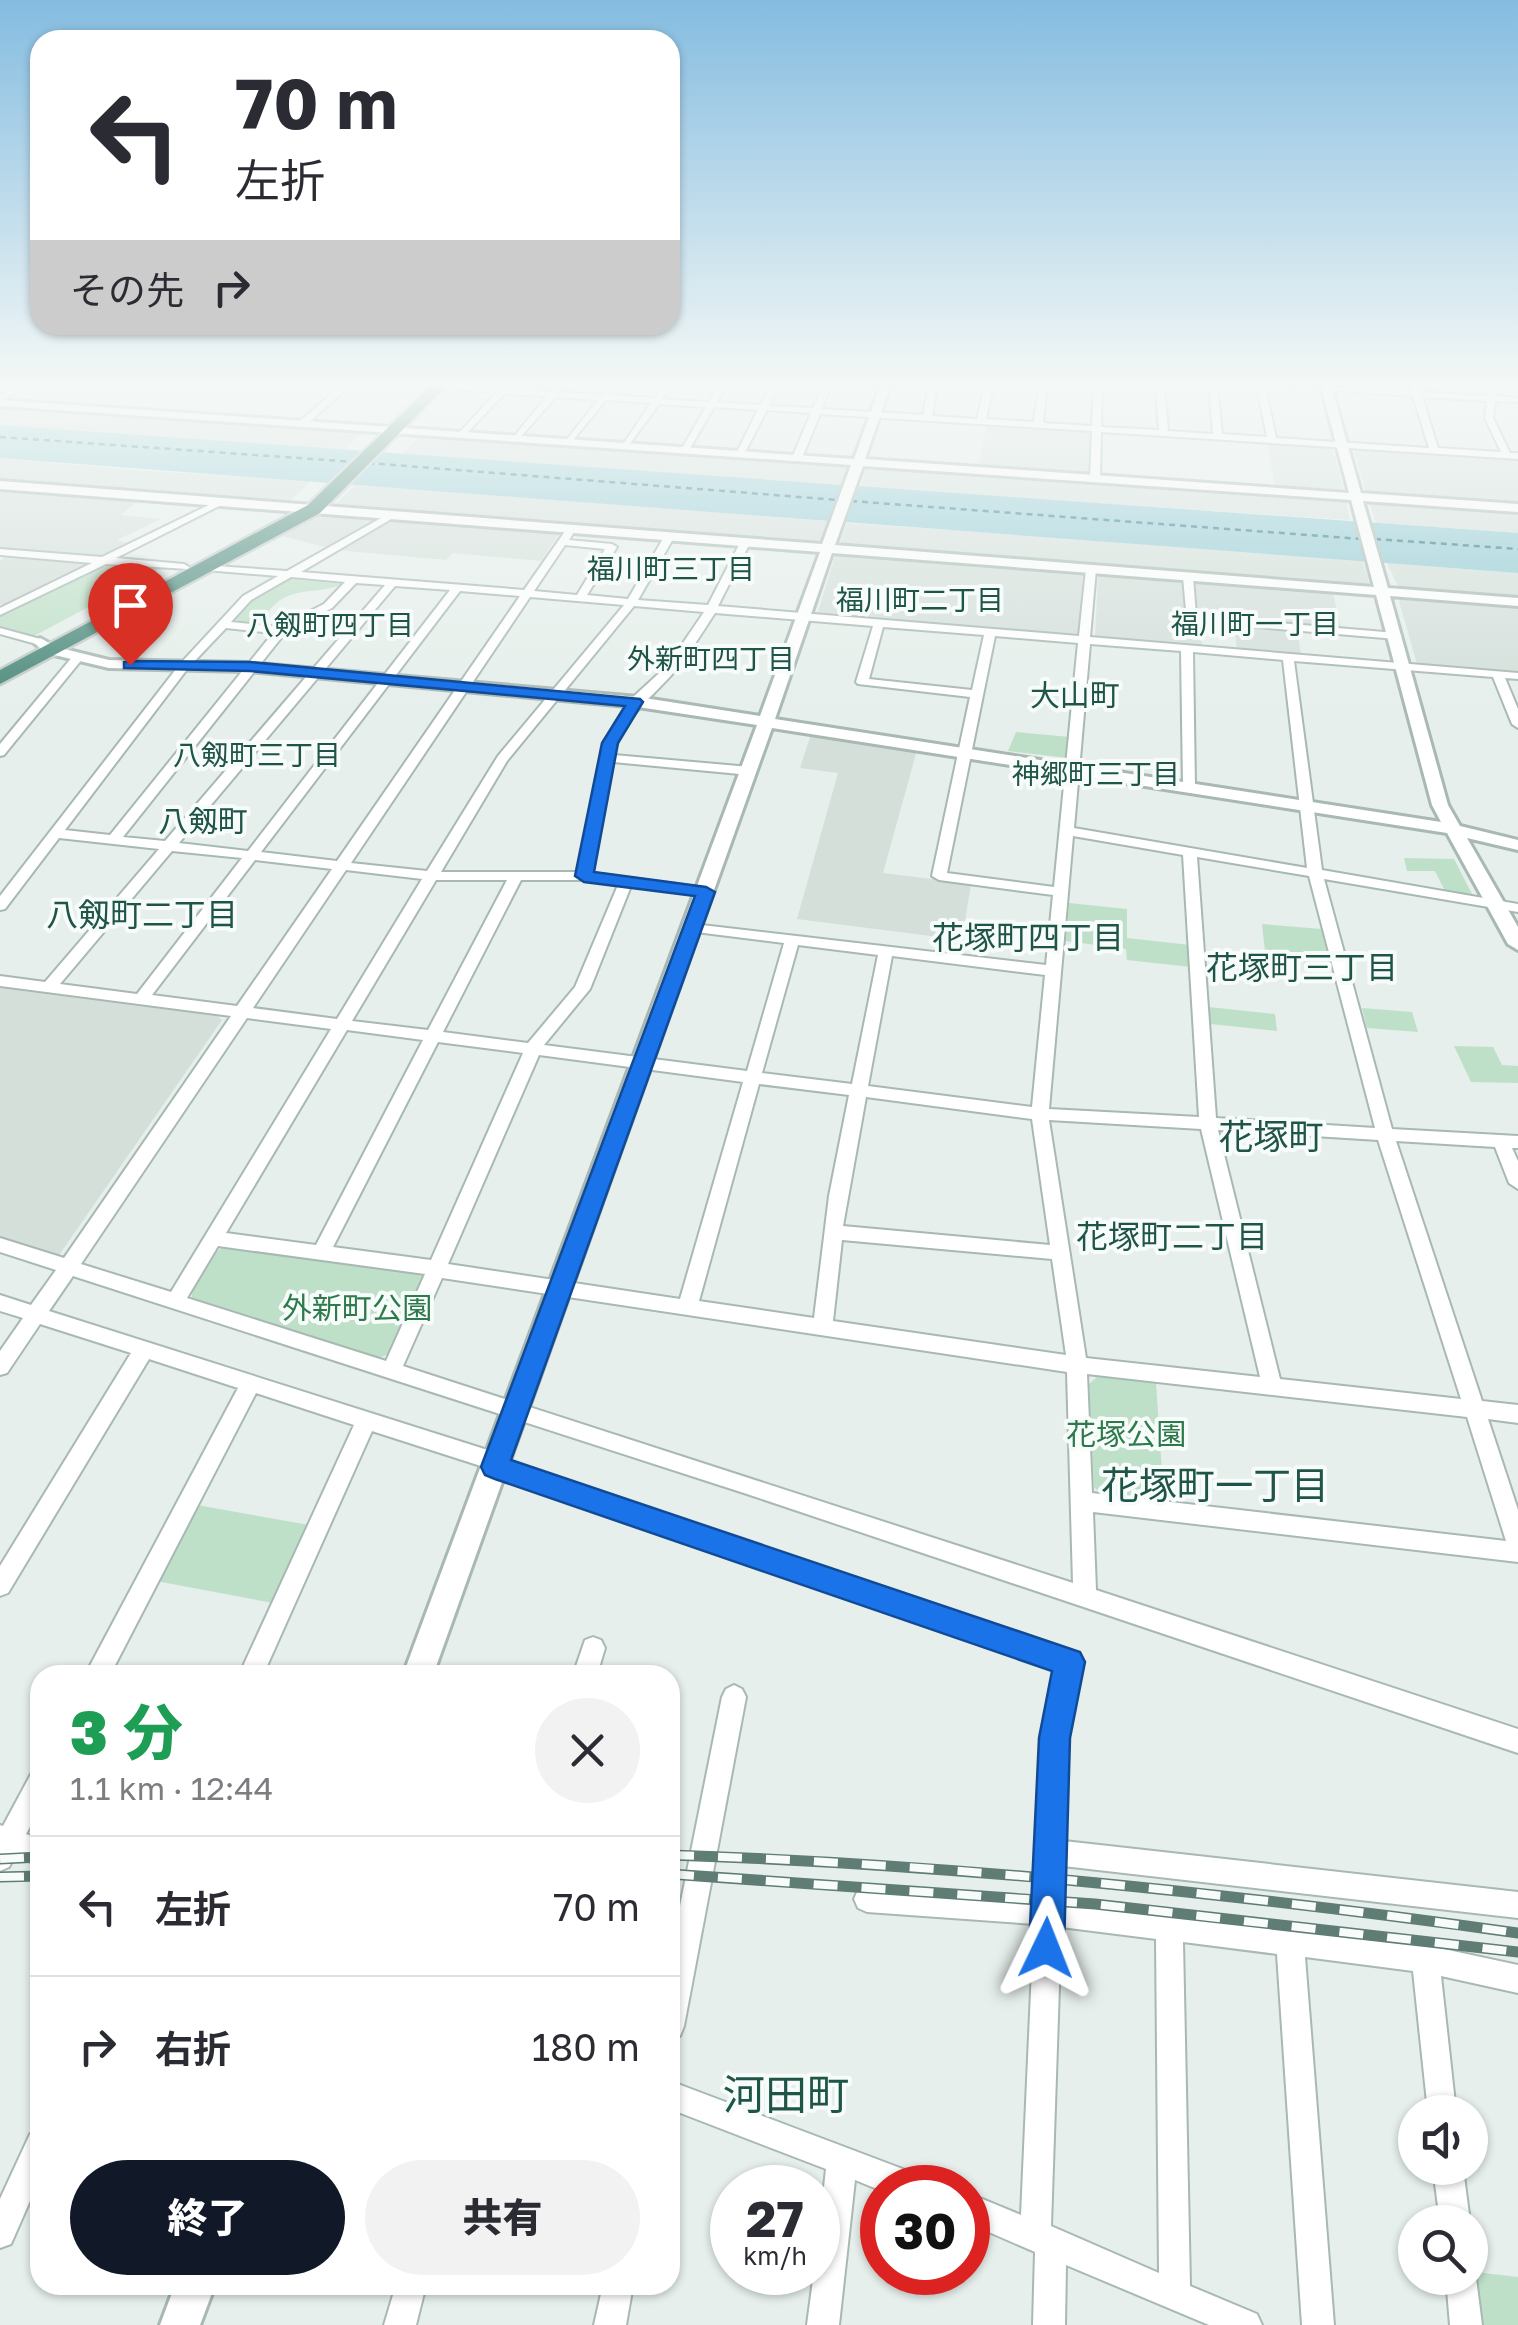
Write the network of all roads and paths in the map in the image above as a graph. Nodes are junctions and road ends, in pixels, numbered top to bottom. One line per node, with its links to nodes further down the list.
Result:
1 (124, 494): 6 (street)
2 (320, 494): 8 (highway)
3 (849, 494): 13 (street)
4 (1322, 494): 5 (street)
5 (1356, 497): 7 (street); 24 (street)
6 (222, 502): 8 (street); 15 (street)
7 (1518, 508)
8 (306, 509): 9 (street); 16 (highway); 17 (highway)
9 (392, 516): 10 (street); 19 (street)
10 (566, 536): 11 (street); 25 (street); 26 (street)
11 (669, 537): 12 (street); 28 (street)
12 (745, 542): 13 (street); 29 (street)
13 (829, 549): 18 (street); 31 (street)
14 (3, 554): 15 (street)
15 (104, 560): 16 (street); 30 (street)
16 (184, 567): 39 (highway)
17 (205, 567): 19 (street); 39 (highway)
18 (1091, 569): 20 (street); 38 (street)
19 (288, 574): 21 (street); 33 (street)
20 (1188, 577): 24 (street); 37 (street)
21 (353, 580): 22 (street); 35 (street)
22 (392, 583): 23 (street); 47 (street)
23 (457, 588): 25 (street); 51 (street)
24 (1384, 592): 27 (street); 37 (street)
25 (527, 594): 26 (street); 52 (street)
26 (580, 598): 28 (street)
27 (1518, 602)
28 (632, 603): 29 (street); 53 (street)
29 (713, 610): 31 (street); 55 (street)
30 (0, 612)
31 (804, 617): 32 (street); 56 (street)
32 (879, 623): 36 (street); 54 (street)
33 (222, 624): 35 (street); 44 (street)
34 (0, 631): 39 (street)
35 (281, 632): 45 (street)
36 (990, 632): 38 (street); 54 (street)
37 (1396, 636): 46 (street)
38 (1087, 640): 40 (street); 61 (street)
39 (45, 646): 42 (street); 43 (highway); 50 (highway)
40 (1186, 649): 41 (street); 63 (street)
41 (1288, 657): 46 (street); 64 (street)
42 (76, 658): 44 (street); 58 (street)
43 (0, 663)
44 (184, 666): 45 (street); 67 (street)
45 (250, 667): 47 (street); 68 (street)
46 (1405, 667): 48 (street); 65 (street)
47 (316, 673): 51 (street); 70 (street)
48 (1498, 675): 49 (street); 57 (street)
49 (1518, 676)
50 (0, 678)
51 (387, 679): 52 (street); 72 (street)
52 (464, 686): 53 (street); 73 (street)
53 (553, 694): 55 (street); 75 (street)
54 (977, 694): 59 (street)
55 (636, 702): 56 (street); 60 (street)
56 (768, 720): 59 (street); 62 (street)
57 (1518, 724)
58 (3, 746)
59 (965, 750): 61 (street); 80 (street)
60 (608, 758): 62 (street); 77 (street)
61 (1074, 768): 63 (street); 66 (street)
62 (750, 771): 79 (street)
63 (1190, 788): 64 (street)
64 (1306, 806): 65 (street); 74 (street)
65 (1454, 829): 69 (street); 81 (street)
66 (1068, 831): 71 (street); 80 (street)
67 (55, 833): 68 (street); 82 (street)
68 (114, 840): 70 (street)
69 (1518, 845)
70 (169, 846): 72 (street); 90 (street)
71 (1190, 852): 74 (street); 100 (street)
72 (251, 856): 73 (street); 91 (street)
73 (340, 866): 75 (street); 92 (street)
74 (1315, 874): 81 (street); 101 (street)
75 (431, 876): 76 (street); 93 (street)
76 (516, 876): 77 (street); 94 (street)
77 (584, 876): 78 (street)
78 (626, 882): 79 (street); 95 (street)
79 (706, 892): 84 (street)
80 (1062, 892): 88 (street)
81 (1496, 905): 83 (street); 86 (street)
82 (0, 906)
83 (1518, 908)
84 (693, 928): 85 (street); 96 (street)
85 (792, 940): 87 (street); 97 (street)
86 (1518, 944)
87 (886, 951): 88 (street); 98 (street)
88 (1054, 971): 99 (street)
89 (0, 981): 90 (street)
90 (50, 987): 91 (street)
91 (141, 999): 92 (street)
92 (242, 1012): 93 (street); 109 (street)
93 (341, 1026): 94 (street); 105 (street)
94 (434, 1037): 95 (street); 107 (street)
95 (532, 1050): 96 (street); 110 (street)
96 (642, 1064): 97 (street); 111 (street)
97 (753, 1078): 98 (street); 114 (street)
98 (859, 1091): 99 (street); 104 (street)
99 (1040, 1114): 100 (street); 108 (street)
100 (1208, 1124): 101 (street); 122 (street)
101 (1385, 1134): 102 (street); 123 (street)
102 (1510, 1142): 103 (street)
103 (1518, 1183)
104 (834, 1232): 108 (street); 116 (street)
105 (214, 1238): 107 (street); 112 (street)
106 (0, 1245): 109 (street)
107 (321, 1252): 110 (street)
108 (1060, 1253): 118 (street)
109 (67, 1266): 112 (street); 115 (street)
110 (436, 1269): 111 (street); 120 (street)
111 (560, 1290): 114 (street); 124 (street)
112 (176, 1300): 120 (street)
113 (0, 1303): 115 (street)
114 (687, 1309): 116 (street)
115 (36, 1314): 117 (street); 119 (street)
116 (822, 1328): 118 (street)
117 (144, 1349): 121 (street); 131 (street)
118 (1077, 1366): 122 (street); 128 (street)
119 (0, 1367)
120 (390, 1371): 124 (street)
121 (251, 1383): 126 (street); 134 (street)
122 (1272, 1386): 123 (street)
123 (1474, 1409): 125 (street); 129 (street)
124 (515, 1413): 127 (street); 132 (street)
125 (1518, 1414)
126 (367, 1420): 127 (street); 135 (street)
127 (496, 1464): 136 (street); 143 (street)
128 (1082, 1502): 130 (street); 132 (street)
129 (1518, 1543)
130 (1518, 1552)
131 (0, 1586)
132 (1086, 1597): 139 (street)
133 (593, 1648): 137 (street)
134 (102, 1665)
135 (256, 1665)
136 (422, 1665)
137 (588, 1665)
138 (734, 1697): 150 (street)
139 (1518, 1741)
140 (30, 1799): 141 (street)
141 (3, 1846): 142 (street)
142 (30, 1850)
143 (1050, 1852): 145 (street); 146 (street)
144 (867, 1899): 146 (street)
145 (1518, 1906)
146 (1048, 1912): 147 (street); 159 (street)
147 (1169, 1928): 148 (street); 160 (street)
148 (1290, 1944): 149 (street); 171 (street)
149 (1425, 1959): 151 (street); 152 (street)
150 (680, 1975)
151 (1518, 1980)
152 (1440, 2095)
153 (680, 2099): 154 (street)
154 (842, 2160): 156 (street); 168 (street)
155 (30, 2166): 158 (street)
156 (860, 2167)
157 (990, 2217): 159 (street)
158 (0, 2233)
159 (1043, 2238): 160 (street); 169 (street)
160 (1175, 2294): 170 (street)
161 (191, 2295): 165 (street)
162 (408, 2295): 166 (street)
163 (616, 2295): 167 (street)
164 (1463, 2295): 172 (street)
165 (180, 2325)
166 (400, 2325)
167 (610, 2325)
168 (823, 2325)
169 (1049, 2325)
170 (1246, 2325)
171 (1318, 2325)
172 (1466, 2325)

